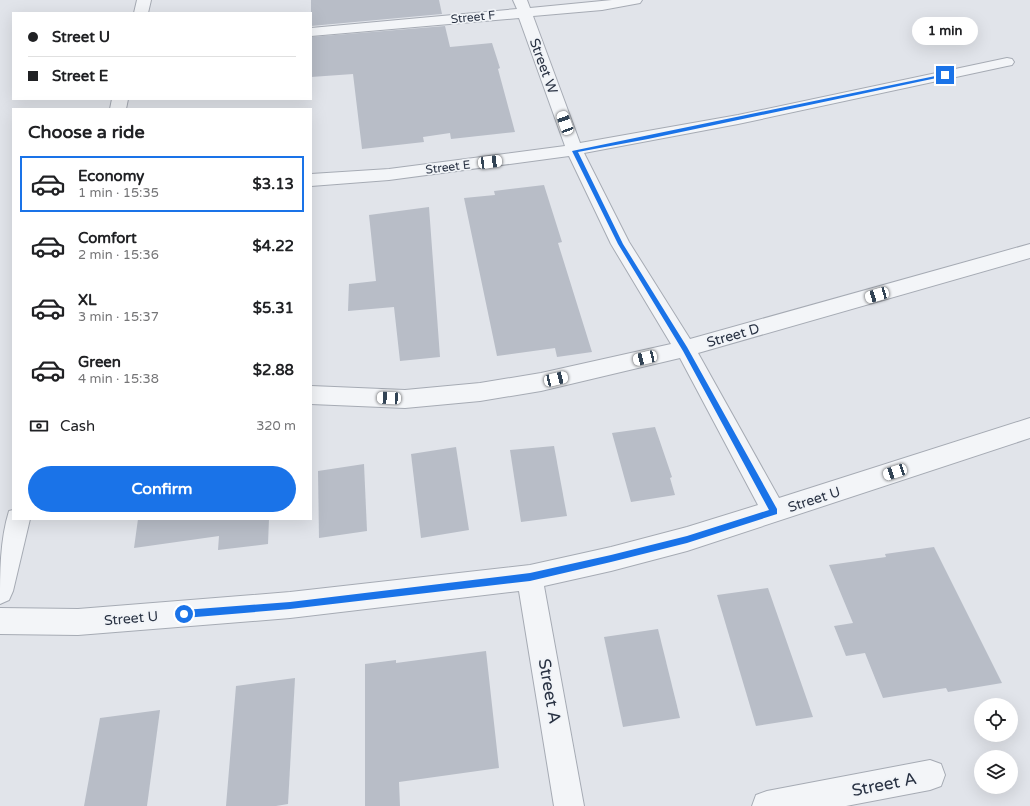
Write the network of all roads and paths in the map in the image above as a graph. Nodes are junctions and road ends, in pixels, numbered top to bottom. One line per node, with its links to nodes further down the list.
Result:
1 (144, 0): 4 (street)
2 (635, 0): 3 (street, Street F)
3 (522, 6): 5 (street, Street F); 7 (street, Street W)
4 (141, 12)
5 (312, 32)
6 (1007, 62): 7 (street, Street E)
7 (575, 151): 8 (street, Street E); 10 (street, Street W)
8 (312, 180)
9 (1030, 251): 10 (street, Street D)
10 (685, 349): 11 (street, Street D); 13 (street, Street W)
11 (312, 395)
12 (1030, 428): 13 (street, Street U)
13 (774, 512): 15 (street, Street U)
14 (18, 520): 16 (street)
15 (530, 577): 17 (street, Street U); 19 (street, Street A)
16 (0, 591)
17 (0, 621)
18 (930, 775): 20 (street, Street A)
19 (569, 806)
20 (766, 806)

